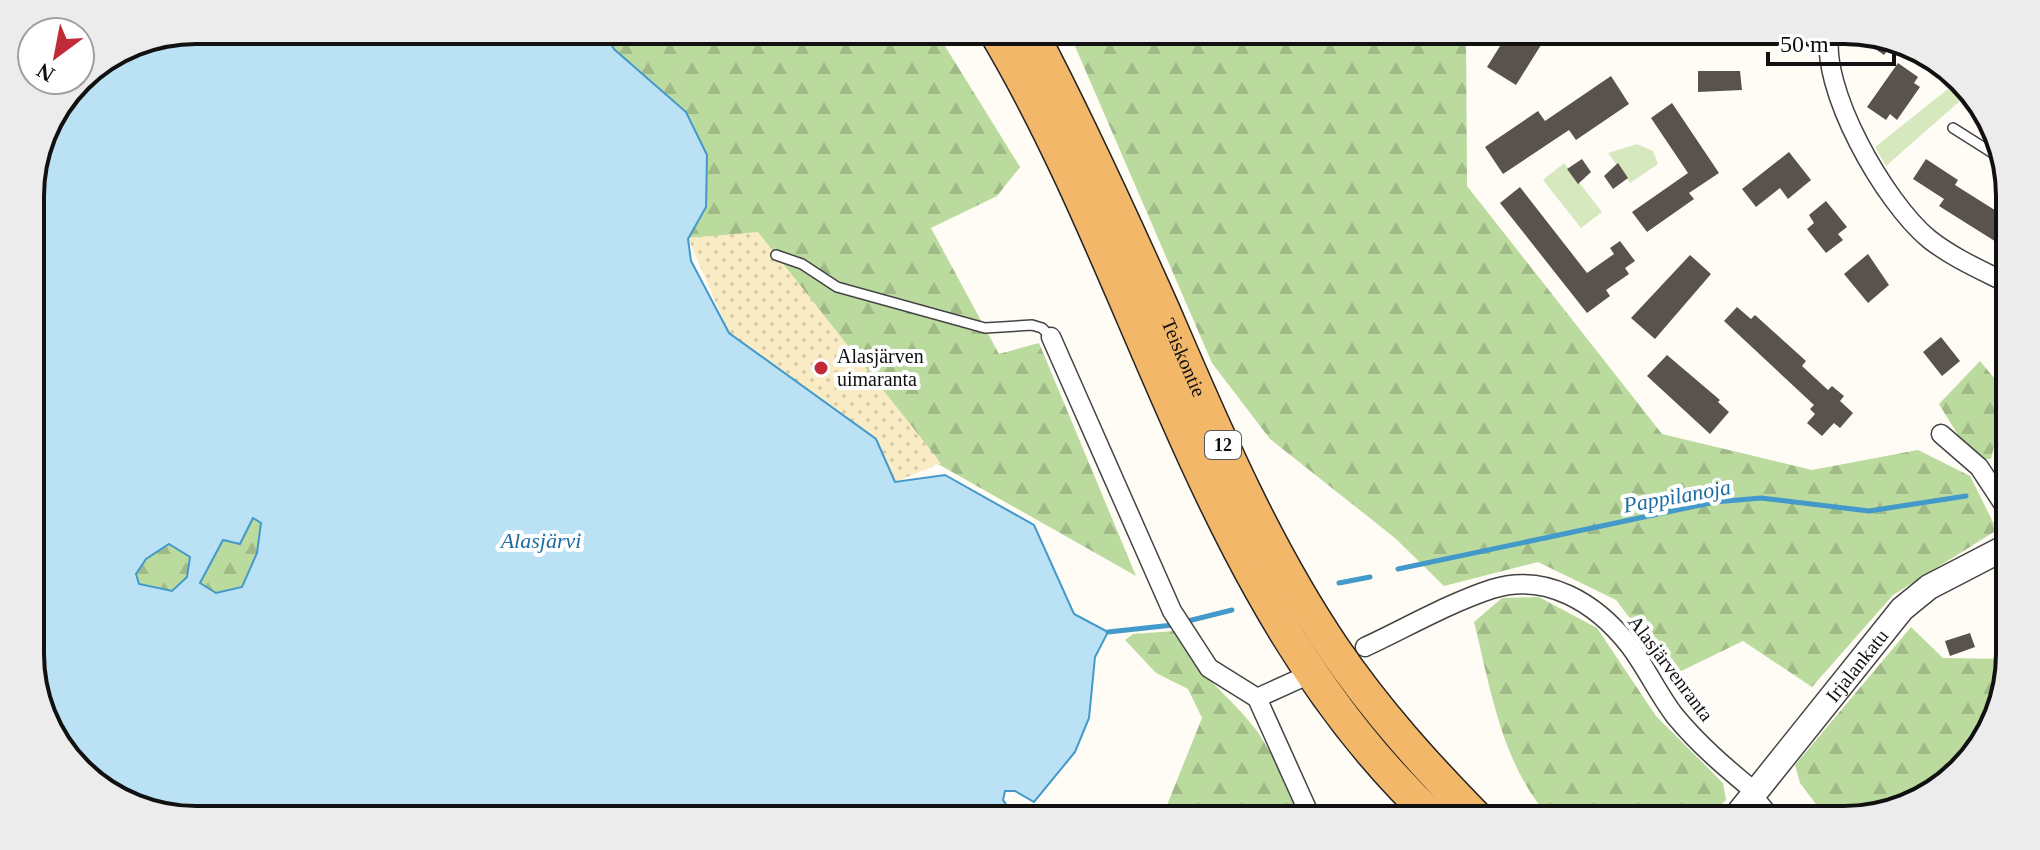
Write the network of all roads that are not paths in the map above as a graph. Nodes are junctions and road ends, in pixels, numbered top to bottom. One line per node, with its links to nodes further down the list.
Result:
1 (1001, 44): 17 (highway, Teiskontie / 12)
2 (1037, 44): 18 (highway, Teiskontie / 12)
3 (1829, 44): 7 (street)
4 (1953, 128): 5 (lane)
5 (1989, 151)
6 (776, 255): 8 (lane)
7 (1996, 277)
8 (1051, 337): 14 (street)
9 (1941, 434): 10 (street)
10 (1996, 493)
11 (1996, 552): 15 (street, Irjalankatu)
12 (1365, 647): 15 (street, Alasjärvenranta)
13 (1299, 679): 14 (street)
14 (1257, 698): 16 (street)
15 (1754, 791): 19 (street, Irjalankatu); 20 (lane)
16 (1306, 806)
17 (1412, 806)
18 (1465, 806)
19 (1743, 806)
20 (1767, 806)

